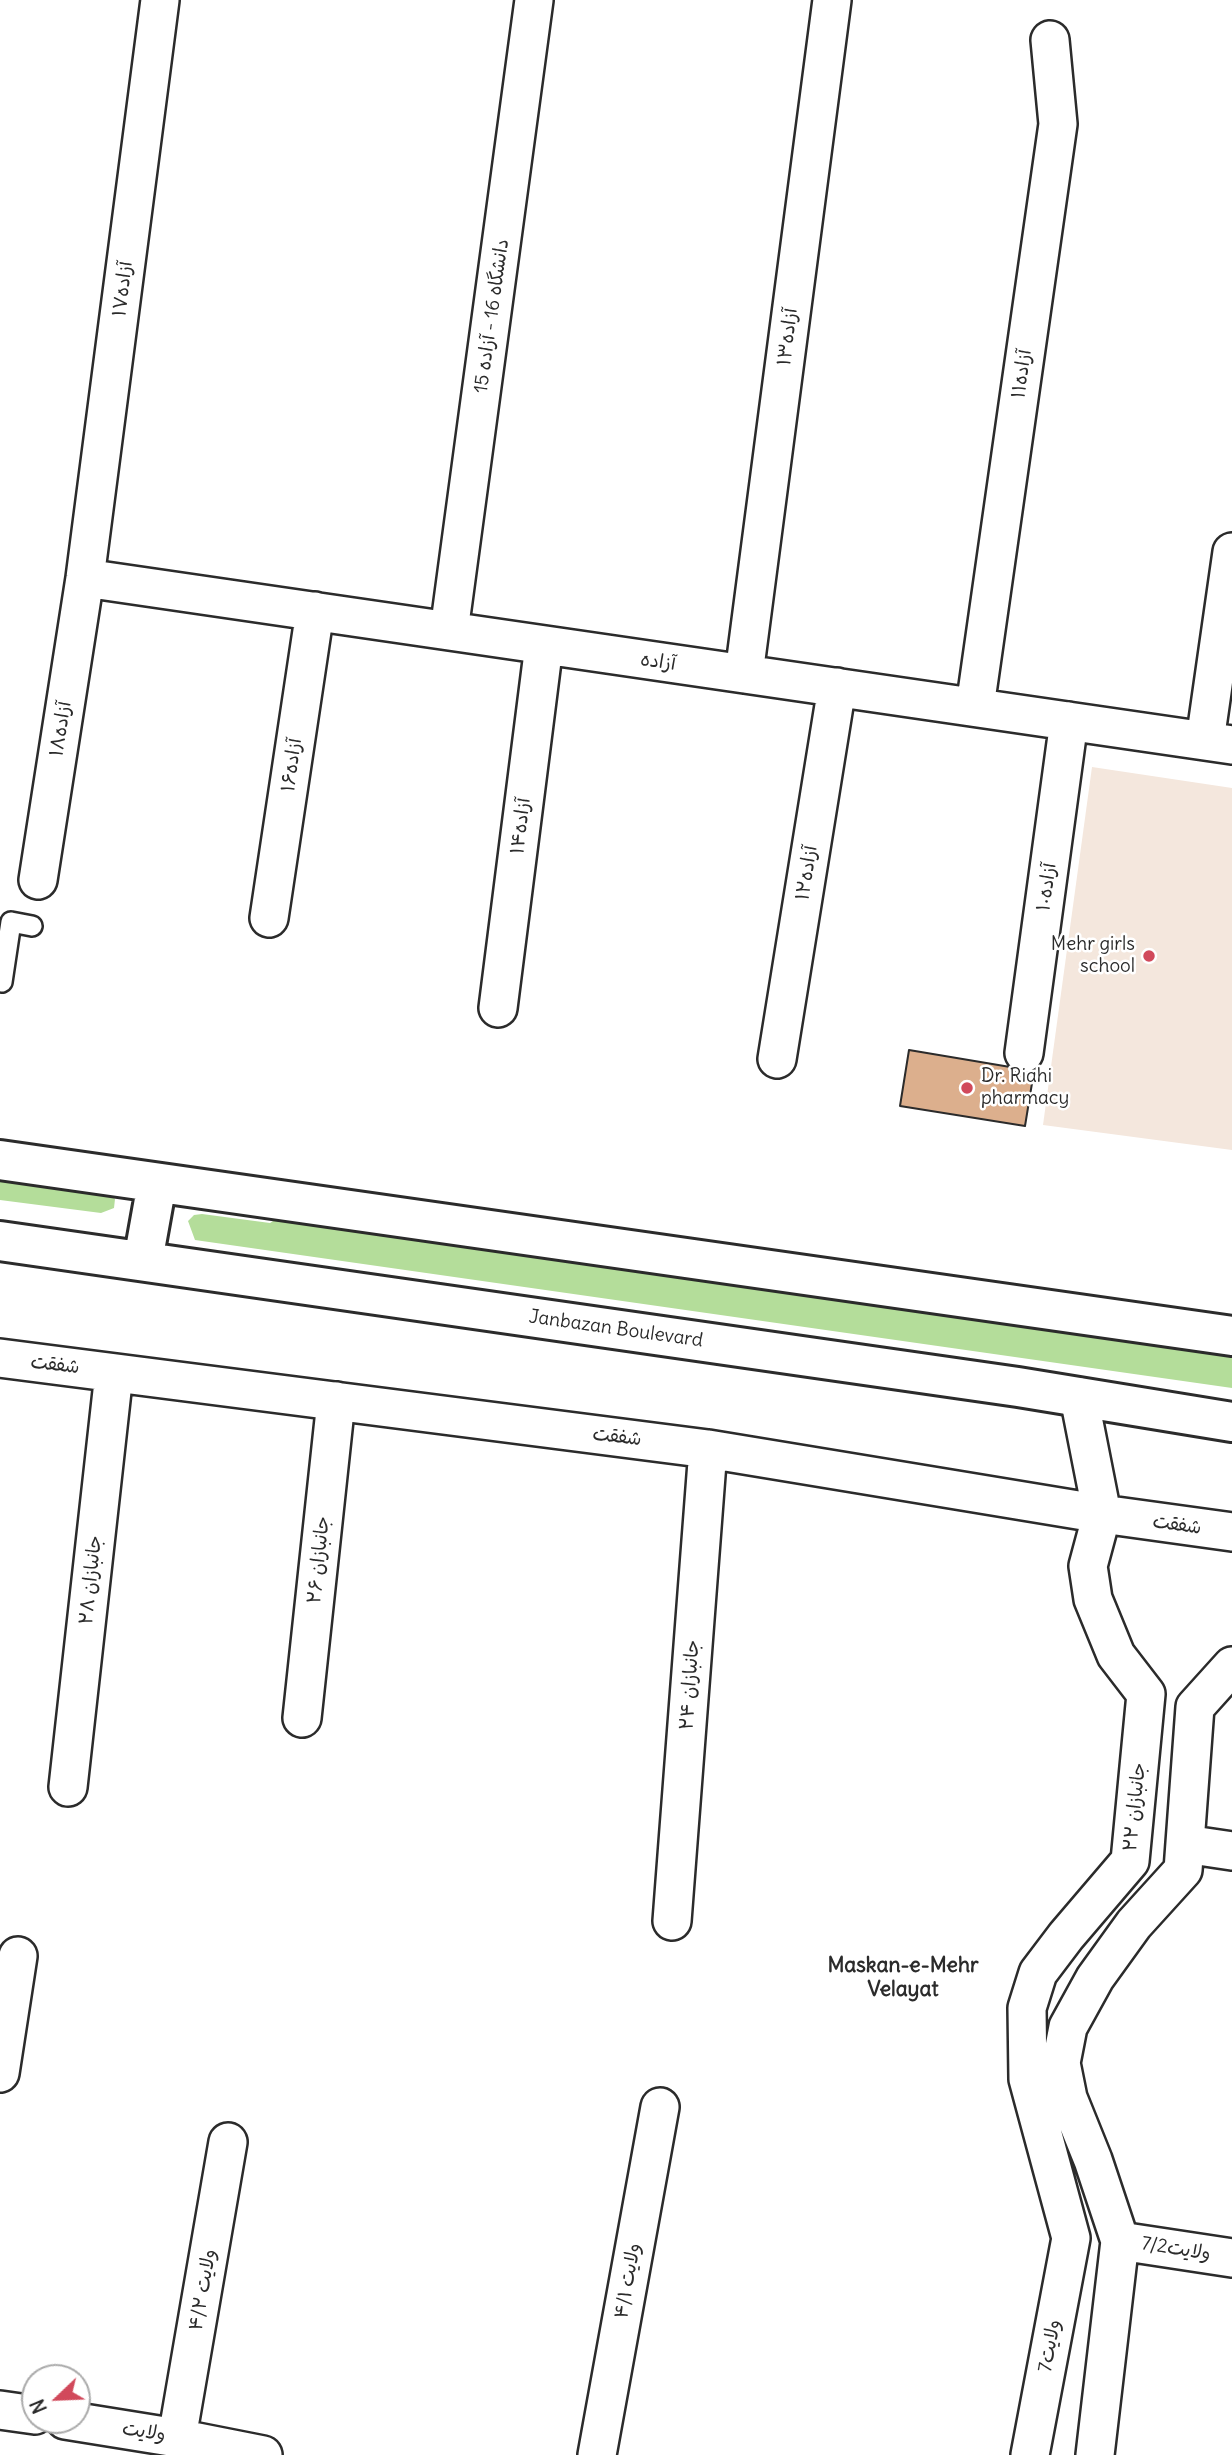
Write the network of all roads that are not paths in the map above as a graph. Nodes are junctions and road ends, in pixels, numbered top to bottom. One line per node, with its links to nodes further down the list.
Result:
1 (160, 0): 6 (street, آزاده۱۷)
2 (534, 0): 8 (street, دانشگاه 16 - آزاده 15)
3 (832, 0): 10 (street, آزاده۱۳)
4 (1050, 40): 12 (street, آزاده۱۱)
5 (1232, 552): 14 (street)
6 (85, 578): 7 (street, آزاده); 15 (street, آزاده۱۸)
7 (315, 611): 8 (street, آزاده); 16 (street, آزاده۱۶)
8 (449, 631): 9 (street, آزاده)
9 (544, 645): 10 (street, آزاده); 19 (street, آزاده۱۴)
10 (744, 674): 11 (street, آزاده)
11 (837, 687): 12 (street, آزاده); 21 (street, آزاده۱۲)
12 (975, 707): 13 (street, آزاده)
13 (1069, 721): 14 (street, آزاده); 20 (street, آزاده۱۰)
14 (1219, 743)
15 (38, 880)
16 (269, 918)
17 (32, 926): 18 (lane)
18 (0, 982)
19 (498, 1008)
20 (1024, 1053)
21 (777, 1059)
22 (0, 1160): 23 (main road)
23 (157, 1182): 25 (main road); 26 (main road)
24 (0, 1241): 25 (main road, Janbazan Boulevard)
25 (143, 1261): 29 (main road, Janbazan Boulevard)
26 (1232, 1336)
27 (0, 1358): 28 (street, شفقت)
28 (114, 1373): 30 (street, شفقت); 37 (street, جانبازان ۲۸)
29 (1079, 1397): 31 (main road, Janbazan Boulevard); 33 (street, جانبازان ۲۲)
30 (336, 1401): 32 (street, شفقت); 36 (street, جانبازان ۲۶)
31 (1232, 1422)
32 (708, 1449): 33 (street, شفقت); 40 (street, جانبازان ۲۴)
33 (1101, 1514): 34 (street, شفقت); 45 (street, جانبازان ۲۲)
34 (1232, 1532)
35 (1232, 1666): 38 (street)
36 (302, 1718)
37 (68, 1787)
38 (1185, 1844): 39 (street); 46 (street)
39 (1232, 1851)
40 (672, 1921)
41 (18, 1956): 42 (street)
42 (0, 2073)
43 (660, 2107): 53 (street, ولایت ۴/۱)
44 (228, 2142): 51 (street, ولایت ۴/۲)
45 (1070, 2238): 54 (street, ولایت7)
46 (1120, 2241): 47 (street, ولایت7/2); 55 (street)
47 (1232, 2258)
48 (0, 2410): 49 (street)
49 (21, 2413)
50 (91, 2424): 51 (street, ولایت)
51 (177, 2438): 52 (street, ولایت)
52 (263, 2455)
53 (597, 2455)
54 (1030, 2455)
55 (1095, 2455)

